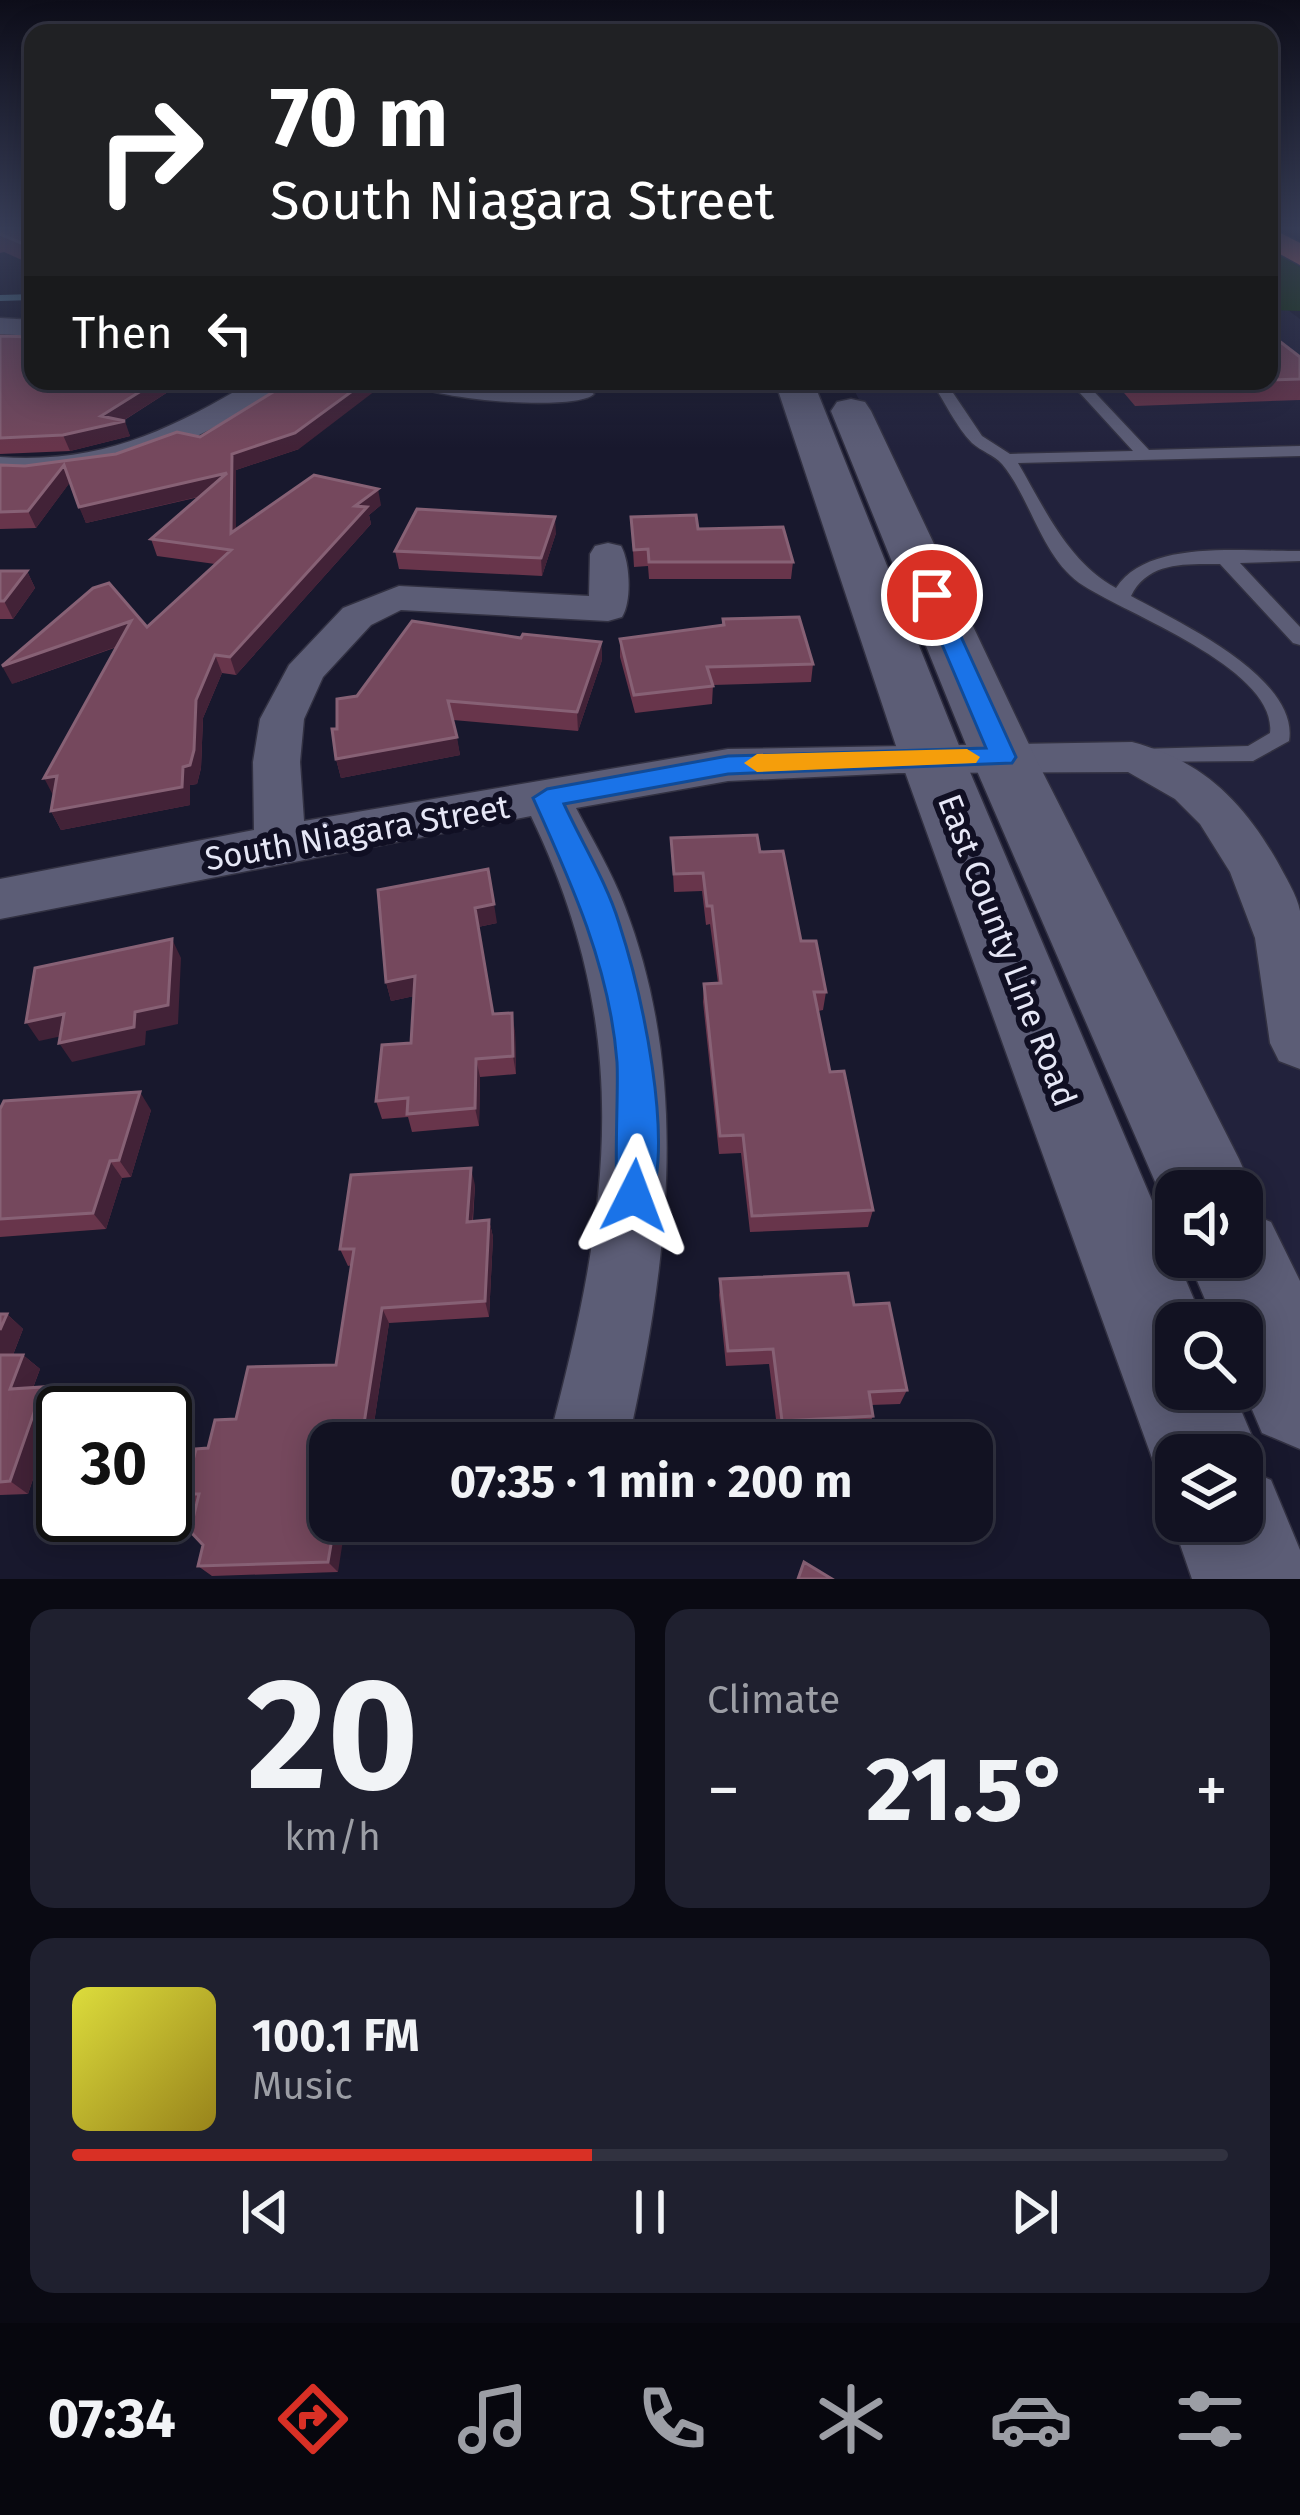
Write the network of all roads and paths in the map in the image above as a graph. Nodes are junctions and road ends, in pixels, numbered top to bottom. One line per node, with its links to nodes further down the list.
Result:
1 (258, 390): 11 (street)
2 (476, 390): 7 (street)
3 (798, 390): 17 (main road, East County Line Road)
4 (839, 390): 17 (main road, East County Line Road)
5 (944, 390): 10 (lane)
6 (1084, 390): 9 (lane)
7 (580, 394)
8 (1300, 452): 9 (lane)
9 (1146, 456): 10 (lane)
10 (1007, 459): 15 (lane)
11 (0, 467)
12 (608, 554): 20 (street)
13 (1300, 556): 14 (lane)
14 (1225, 558): 15 (lane); 16 (lane)
15 (1119, 600): 18 (lane)
16 (1300, 638)
17 (968, 757): 18 (street, South Niagara Street); 19 (street, South Niagara Street); 23 (main road, East County Line Road); 25 (main road, East County Line Road)
18 (1132, 758): 22 (street)
19 (547, 798): 20 (street, South Niagara Street); 27 (street)
20 (280, 843): 21 (street, South Niagara Street)
21 (0, 898)
22 (1298, 1024)
23 (1194, 1170)
24 (1246, 1278): 26 (main road)
25 (1155, 1319)
26 (1300, 1395)
27 (592, 1422)
28 (1238, 1542): 29 (main road)
29 (1252, 1579)

